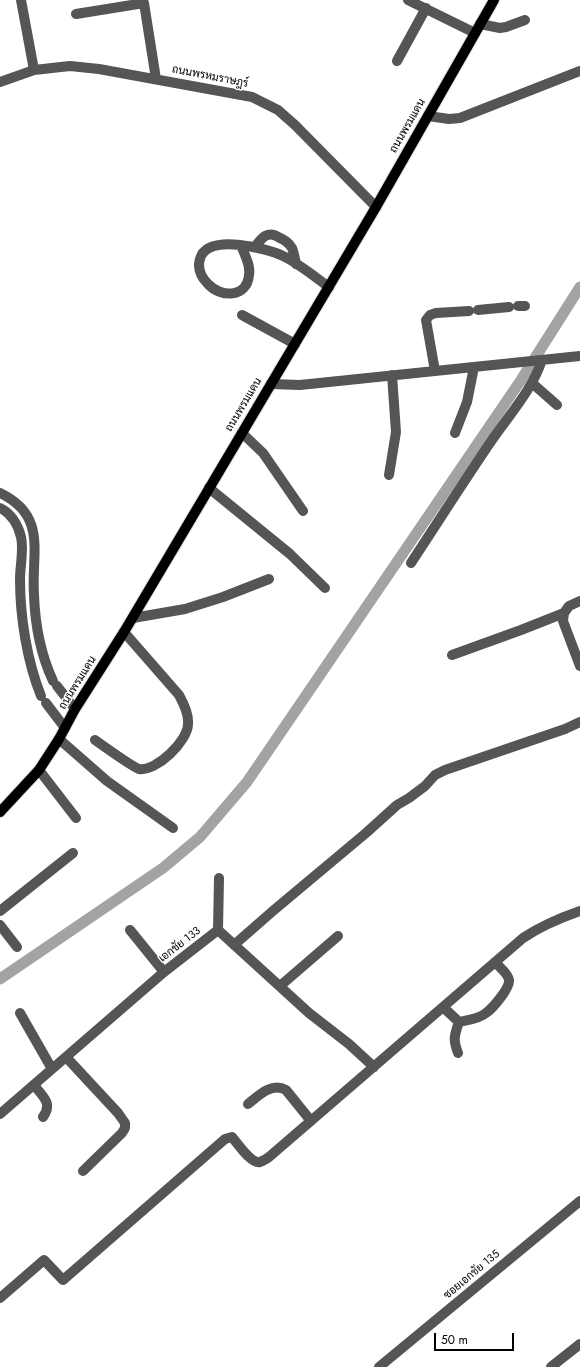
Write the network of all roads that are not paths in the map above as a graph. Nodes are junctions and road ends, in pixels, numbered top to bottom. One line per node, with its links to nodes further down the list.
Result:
1 (21, 0): 11 (street)
2 (408, 0): 5 (street)
3 (494, 0): 8 (main road, ถนนพรมแดน)
4 (144, 2): 6 (street); 13 (street)
5 (426, 8): 9 (street); 10 (street)
6 (76, 14)
7 (525, 20): 8 (street)
8 (480, 24): 9 (main road, ถนนพรมแดน)
9 (474, 33): 15 (main road, ถนนพรมแดน)
10 (397, 61)
11 (34, 70): 13 (street, ถนนพรหมราษฎร์); 14 (street, ถนนพรหมราษฎร์)
12 (580, 71): 15 (street)
13 (156, 79): 16 (street, ถนนพรหมราษฎร์)
14 (0, 82)
15 (428, 116): 16 (main road, ถนนพรมแดน)
16 (376, 206): 20 (main road, ถนนพรมแดน)
17 (241, 245): 17 (street); 18 (street)
18 (255, 247): 19 (street); 19 (street)
19 (296, 264): 20 (street)
20 (329, 287): 23 (main road, ถนนพรมแดน)
21 (517, 306): 27 (street)
22 (242, 315): 23 (street)
23 (295, 344): 30 (main road, ถนนพรมแดน)
24 (580, 356): 25 (street)
25 (539, 360): 26 (street); 29 (street)
26 (474, 367): 27 (street); 33 (street)
27 (434, 371): 28 (street)
28 (392, 375): 30 (street); 34 (street)
29 (532, 382): 31 (street); 39 (street)
30 (271, 384): 32 (main road, ถนนพรมแดน)
31 (556, 405)
32 (242, 433): 35 (main road, ถนนพรมแดน); 38 (street)
33 (455, 433)
34 (389, 475)
35 (209, 488): 43 (street); 46 (main road, ถนนพรมแดน)
36 (0, 493): 41 (street)
37 (0, 508): 42 (street)
38 (303, 511)
39 (411, 563)
40 (269, 579): 46 (street)
41 (33, 583): 42 (street); 50 (street)
42 (20, 585): 51 (street)
43 (325, 588)
44 (580, 601): 45 (street)
45 (564, 613): 48 (street); 49 (street)
46 (132, 618): 47 (main road, ถนนพรมแดน)
47 (124, 632): 52 (main road, ถนนพรมแดน); 56 (street)
48 (452, 655)
49 (580, 666)
50 (54, 681): 51 (street); 52 (street)
51 (42, 696): 54 (street)
52 (75, 708): 54 (main road, ถนนพรมแดน)
53 (580, 722): 69 (street)
54 (65, 728): 55 (main road, ถนนพรมแดน)
55 (59, 739): 57 (main road, ถนนพรมแดน); 60 (street)
56 (95, 740)
57 (39, 770): 58 (main road, ถนนพรมแดน); 59 (street)
58 (0, 812)
59 (76, 818)
60 (173, 828)
61 (73, 853): 63 (street)
62 (219, 878): 67 (street)
63 (0, 910)
64 (580, 911): 71 (street)
65 (0, 926): 70 (street)
66 (130, 930): 72 (street)
67 (218, 930): 69 (street, เอกชัย 133); 72 (street, เอกชัย 133)
68 (338, 936): 73 (street)
69 (234, 945): 73 (street, เอกชัย 133)
70 (17, 947)
71 (495, 962): 74 (street); 76 (street)
72 (164, 972): 78 (street, เอกชัย 133)
73 (280, 986): 79 (street, เอกชัย 133)
74 (443, 1007): 76 (street); 79 (street)
75 (20, 1013): 80 (street)
76 (459, 1022): 77 (street)
77 (458, 1053)
78 (66, 1057): 80 (street, เอกชัย 133); 86 (street)
79 (374, 1067): 85 (street)
80 (52, 1069): 81 (street, เอกชัย 133)
81 (34, 1086): 83 (street, เอกชัย 133); 84 (street)
82 (248, 1104): 85 (street)
83 (0, 1114)
84 (43, 1117)
85 (311, 1121): 88 (street)
86 (83, 1171)
87 (580, 1201): 90 (street, ซอยเอกชัย 135)
88 (0, 1298)
89 (580, 1344): 91 (street)
90 (379, 1367)
91 (551, 1367)

